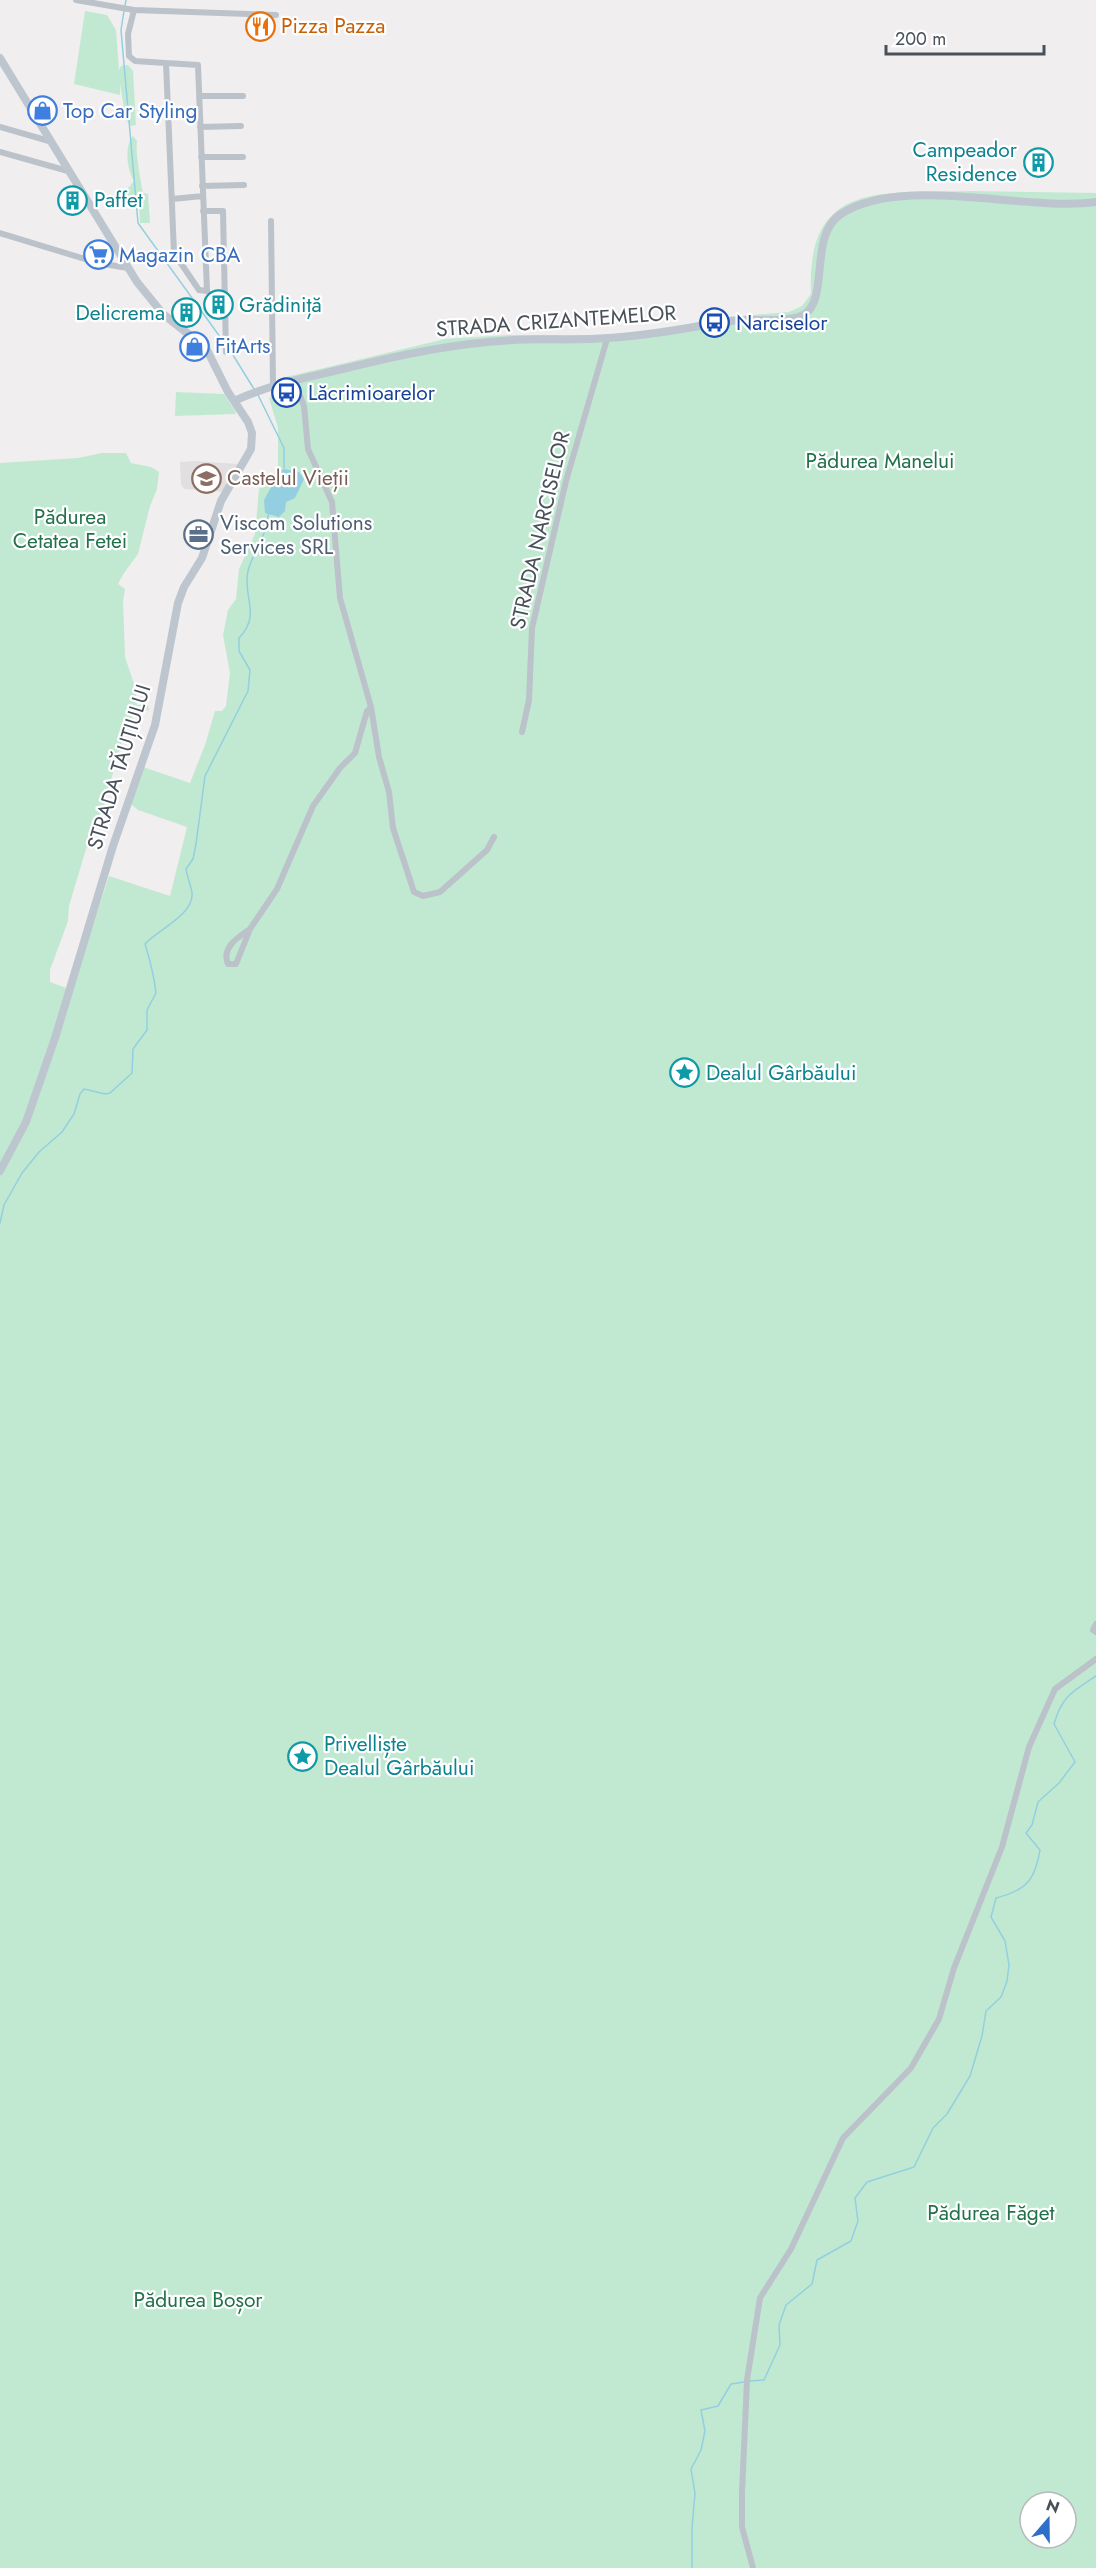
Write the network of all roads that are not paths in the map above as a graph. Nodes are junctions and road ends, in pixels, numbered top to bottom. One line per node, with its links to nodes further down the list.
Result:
1 (76, 0): 2 (street)
2 (132, 10): 3 (street); 5 (street)
3 (276, 15)
4 (0, 58): 11 (main road, STRADA TĂUȚIULUI)
5 (166, 63): 6 (street); 19 (street)
6 (199, 96): 7 (street); 9 (street)
7 (243, 96)
8 (241, 126): 9 (street)
9 (200, 127): 13 (street)
10 (0, 128): 11 (street)
11 (49, 141): 15 (main road, STRADA TĂUȚIULUI)
12 (0, 152): 15 (street)
13 (201, 157): 14 (street); 17 (street)
14 (243, 157)
15 (68, 171): 24 (main road, STRADA TĂUȚIULUI)
16 (244, 185): 17 (street)
17 (202, 186): 18 (street)
18 (203, 196): 19 (street); 21 (street)
19 (172, 198): 21 (street)
20 (1096, 202): 25 (main road, STRADA CRIZANTEMELOR)
21 (203, 211): 26 (street)
22 (271, 221): 28 (street)
23 (0, 233): 24 (street)
24 (128, 268): 29 (main road, STRADA TĂUȚIULUI)
25 (607, 339): 27 (main road, STRADA CRIZANTEMELOR); 31 (street, STRADA NARCISELOR)
26 (226, 352)
27 (294, 380): 28 (main road, STRADA CRIZANTEMELOR); 30 (street)
28 (273, 384): 29 (main road, STRADA CRIZANTEMELOR)
29 (235, 398): 34 (main road, STRADA TĂUȚIULUI)
30 (371, 707): 32 (street); 33 (street)
31 (522, 732)
32 (495, 837)
33 (250, 929): 33 (street)
34 (0, 1171)
35 (1096, 1624): 36 (street)
36 (1096, 1632)
37 (1096, 1659): 38 (street)
38 (753, 2568)

